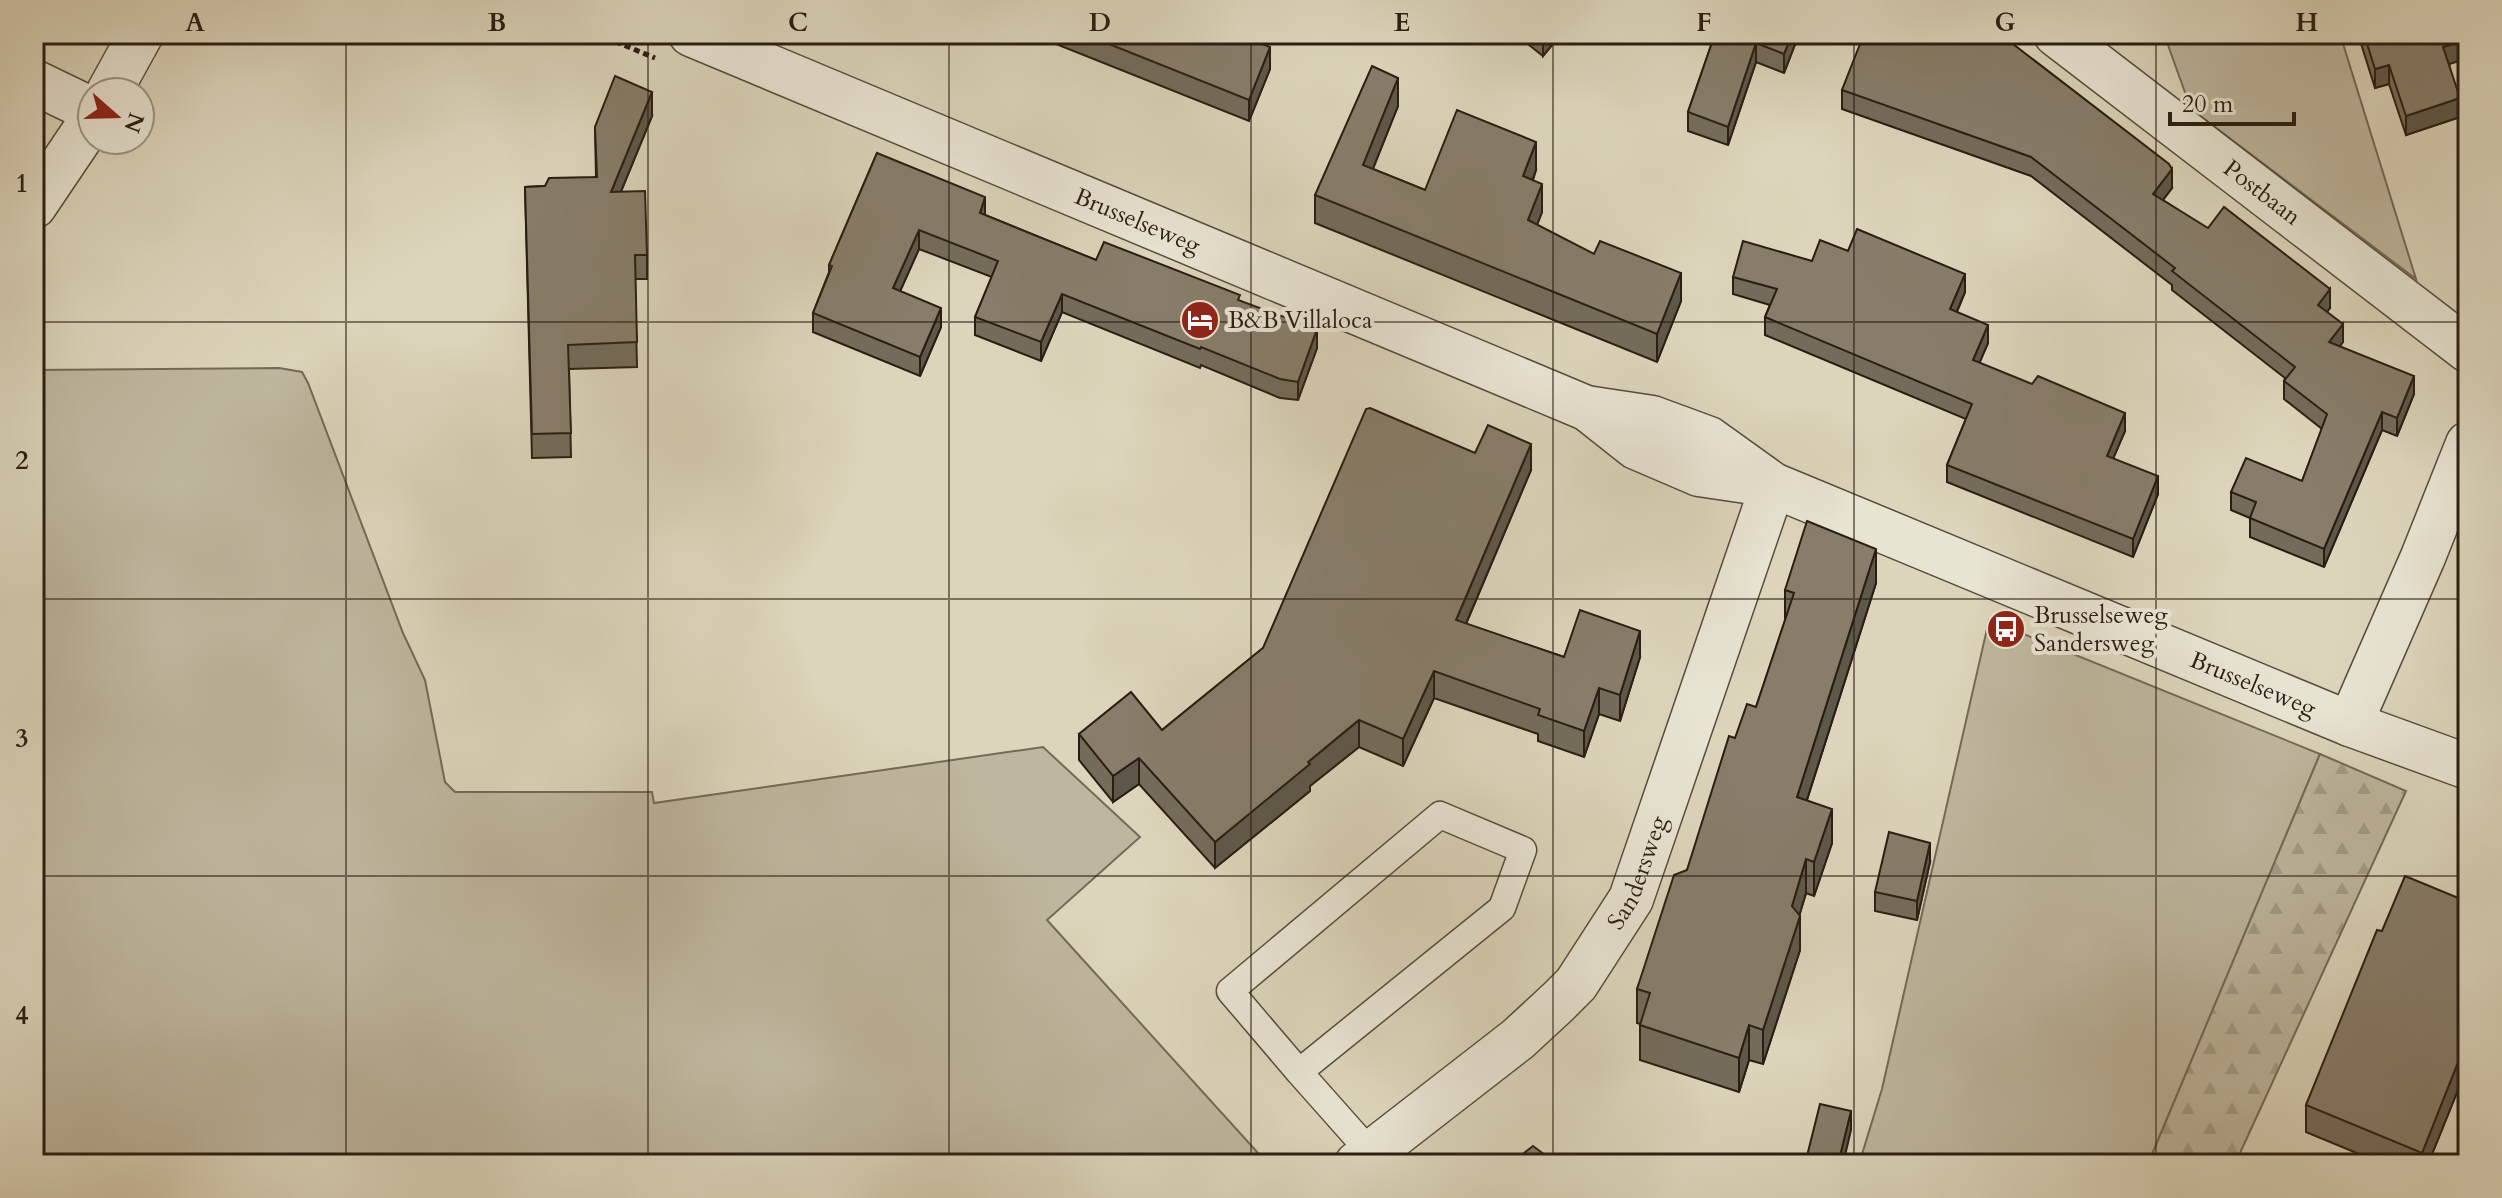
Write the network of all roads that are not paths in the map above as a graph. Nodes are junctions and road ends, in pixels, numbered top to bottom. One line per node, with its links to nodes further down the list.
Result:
1 (691, 34): 11 (street, Brusselseweg)
2 (2056, 34): 9 (street, Postbaan)
3 (142, 37): 4 (street)
4 (119, 76)
5 (34, 82): 6 (street)
6 (76, 102)
7 (76, 144): 8 (street)
8 (34, 206)
9 (2468, 350)
10 (2468, 444): 12 (street)
11 (1773, 485): 12 (street, Brusselseweg); 15 (street, Sandersweg)
12 (2350, 724): 13 (street, Brusselseweg)
13 (2468, 767)
14 (1299, 1072): 14 (lane); 15 (lane)
15 (1363, 1159)

